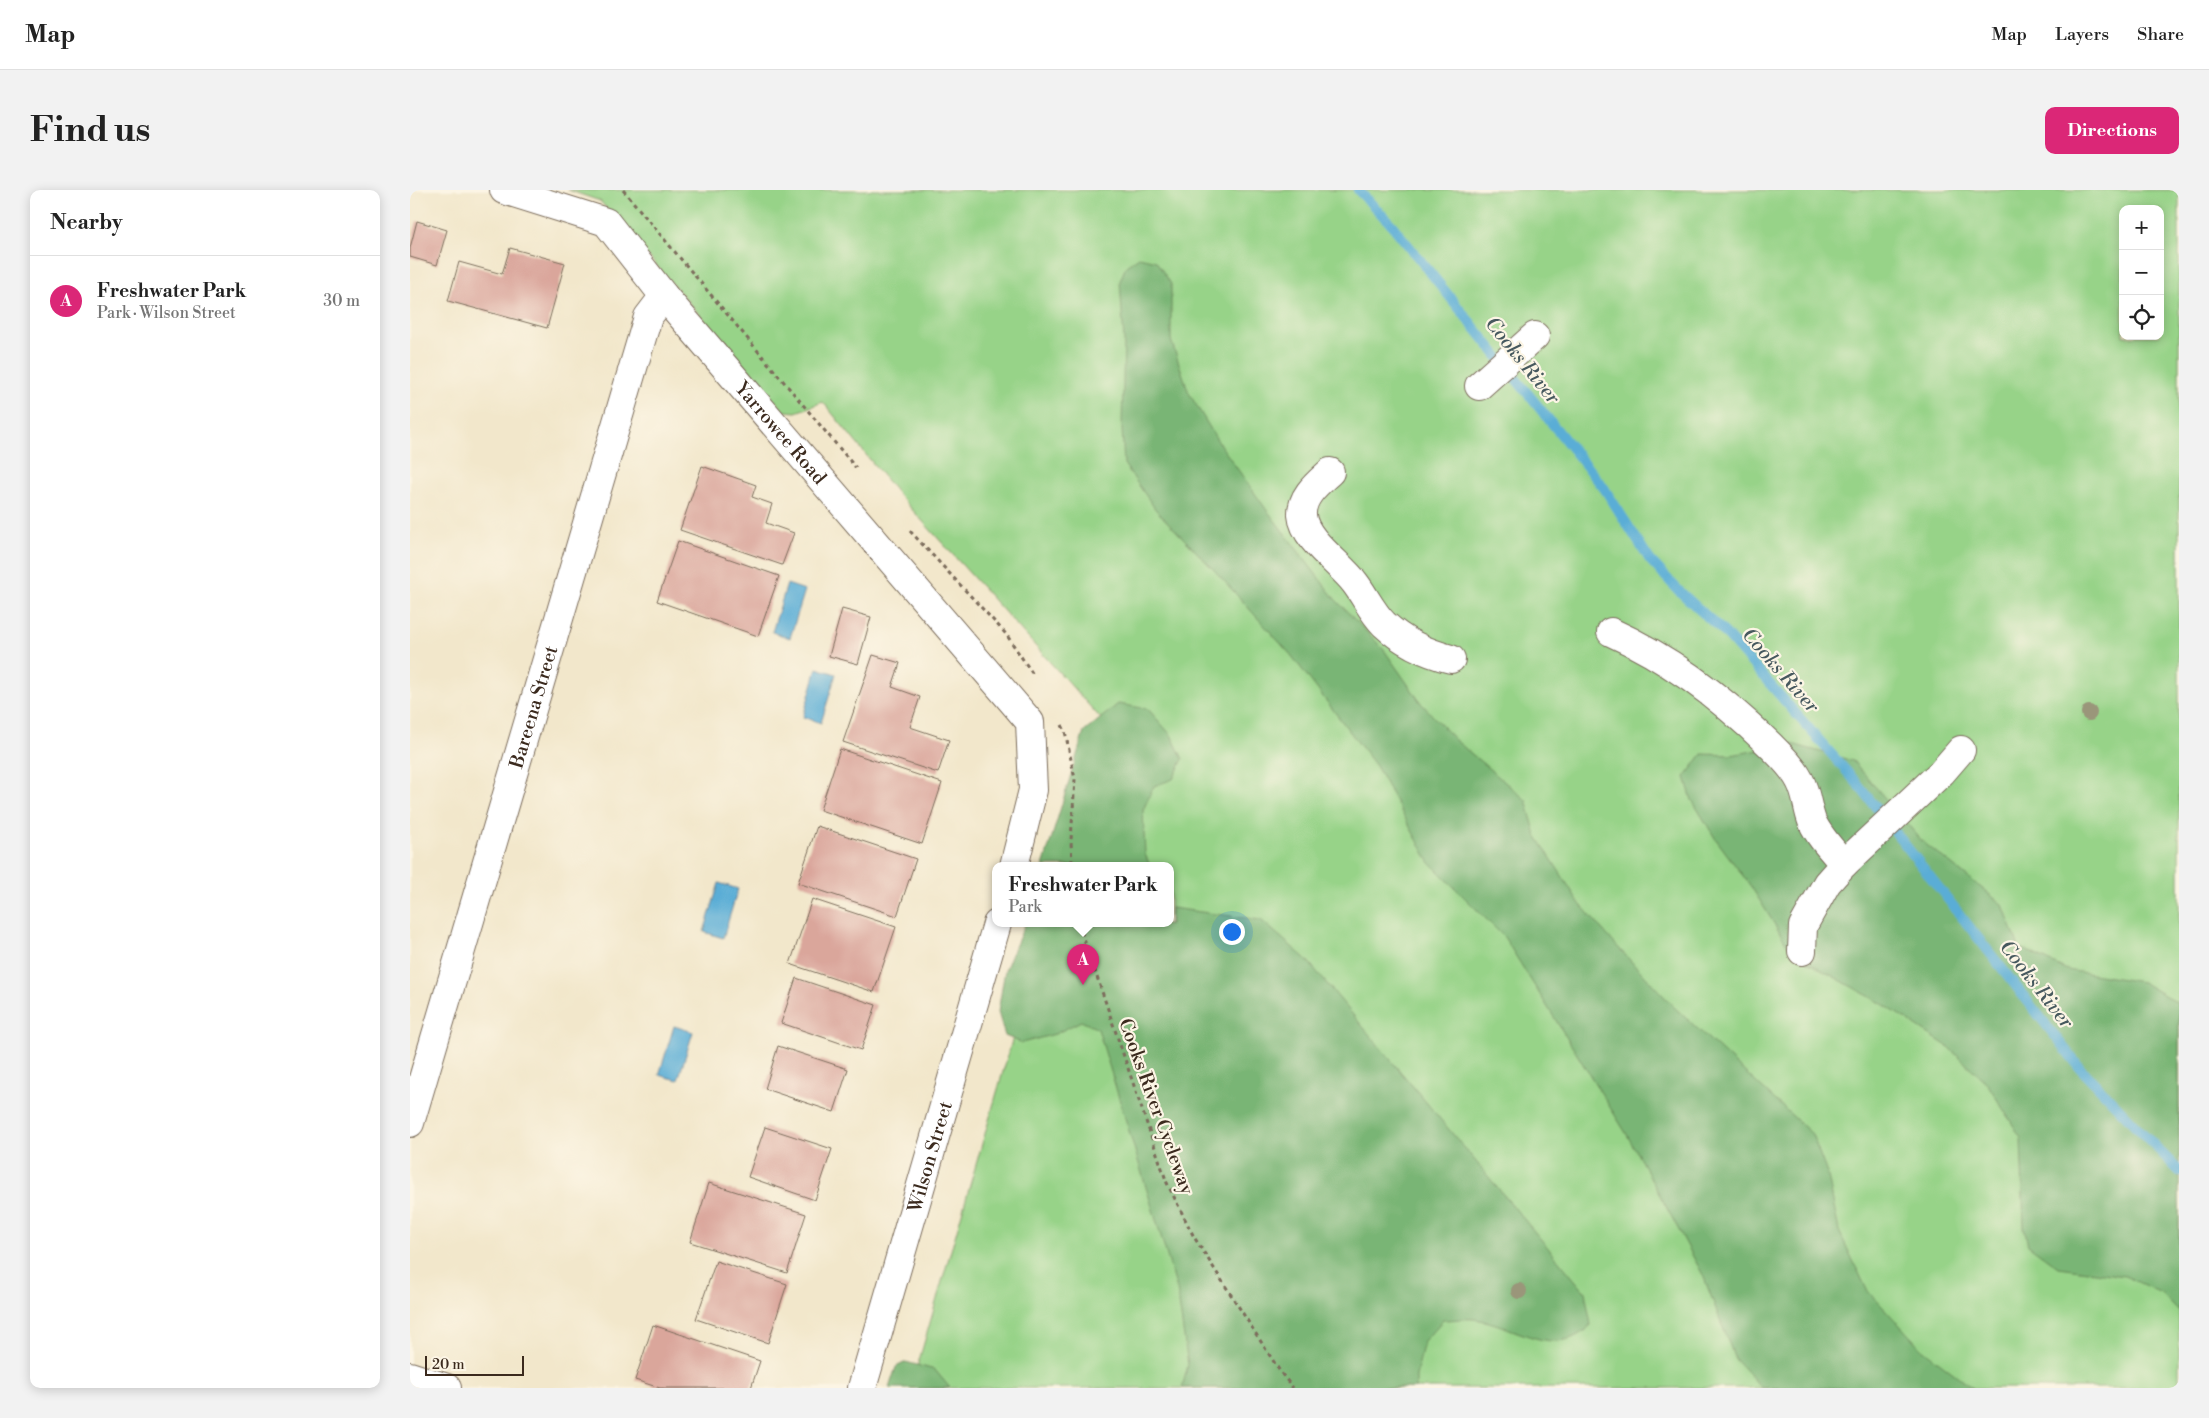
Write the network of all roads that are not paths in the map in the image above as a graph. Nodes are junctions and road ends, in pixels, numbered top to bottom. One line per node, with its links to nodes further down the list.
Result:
1 (504, 190): 2 (street, Yarrowee Road)
2 (664, 296): 9 (street, Yarrowee Road); 13 (street, Bareena Street)
3 (1535, 336): 4 (street)
4 (1479, 386)
5 (1330, 472): 7 (street)
6 (1611, 632): 10 (street)
7 (1450, 659)
8 (1961, 750): 10 (street)
9 (1015, 862)
10 (1844, 864): 12 (street)
11 (996, 927): 16 (street, Wilson Street)
12 (1802, 951)
13 (410, 1122)
14 (410, 1376): 15 (street)
15 (447, 1388)
16 (862, 1388)

